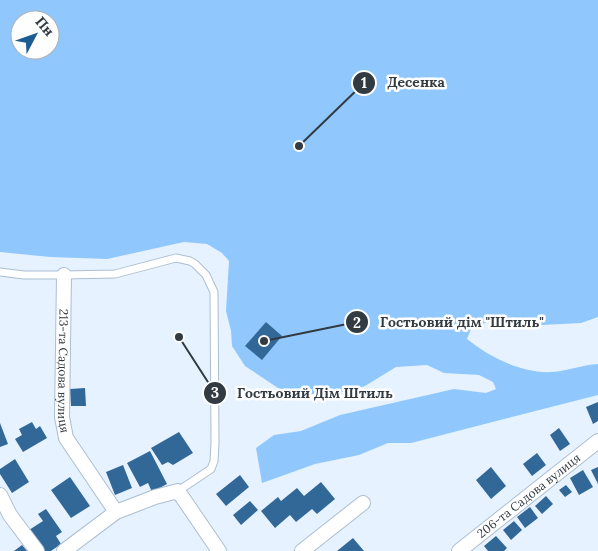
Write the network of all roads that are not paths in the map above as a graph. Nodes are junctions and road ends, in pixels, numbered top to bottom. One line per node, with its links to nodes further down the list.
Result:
1 (0, 272): 2 (lane)
2 (64, 276): 4 (lane); 7 (street, 213-та Садова вулиця)
3 (598, 441): 12 (street, 206-та Садова вулиця)
4 (178, 491): 7 (street); 10 (street)
5 (0, 496): 8 (street)
6 (363, 503): 11 (street)
7 (116, 512): 9 (street)
8 (36, 551)
9 (64, 551)
10 (219, 551)
11 (302, 551)
12 (460, 551)

